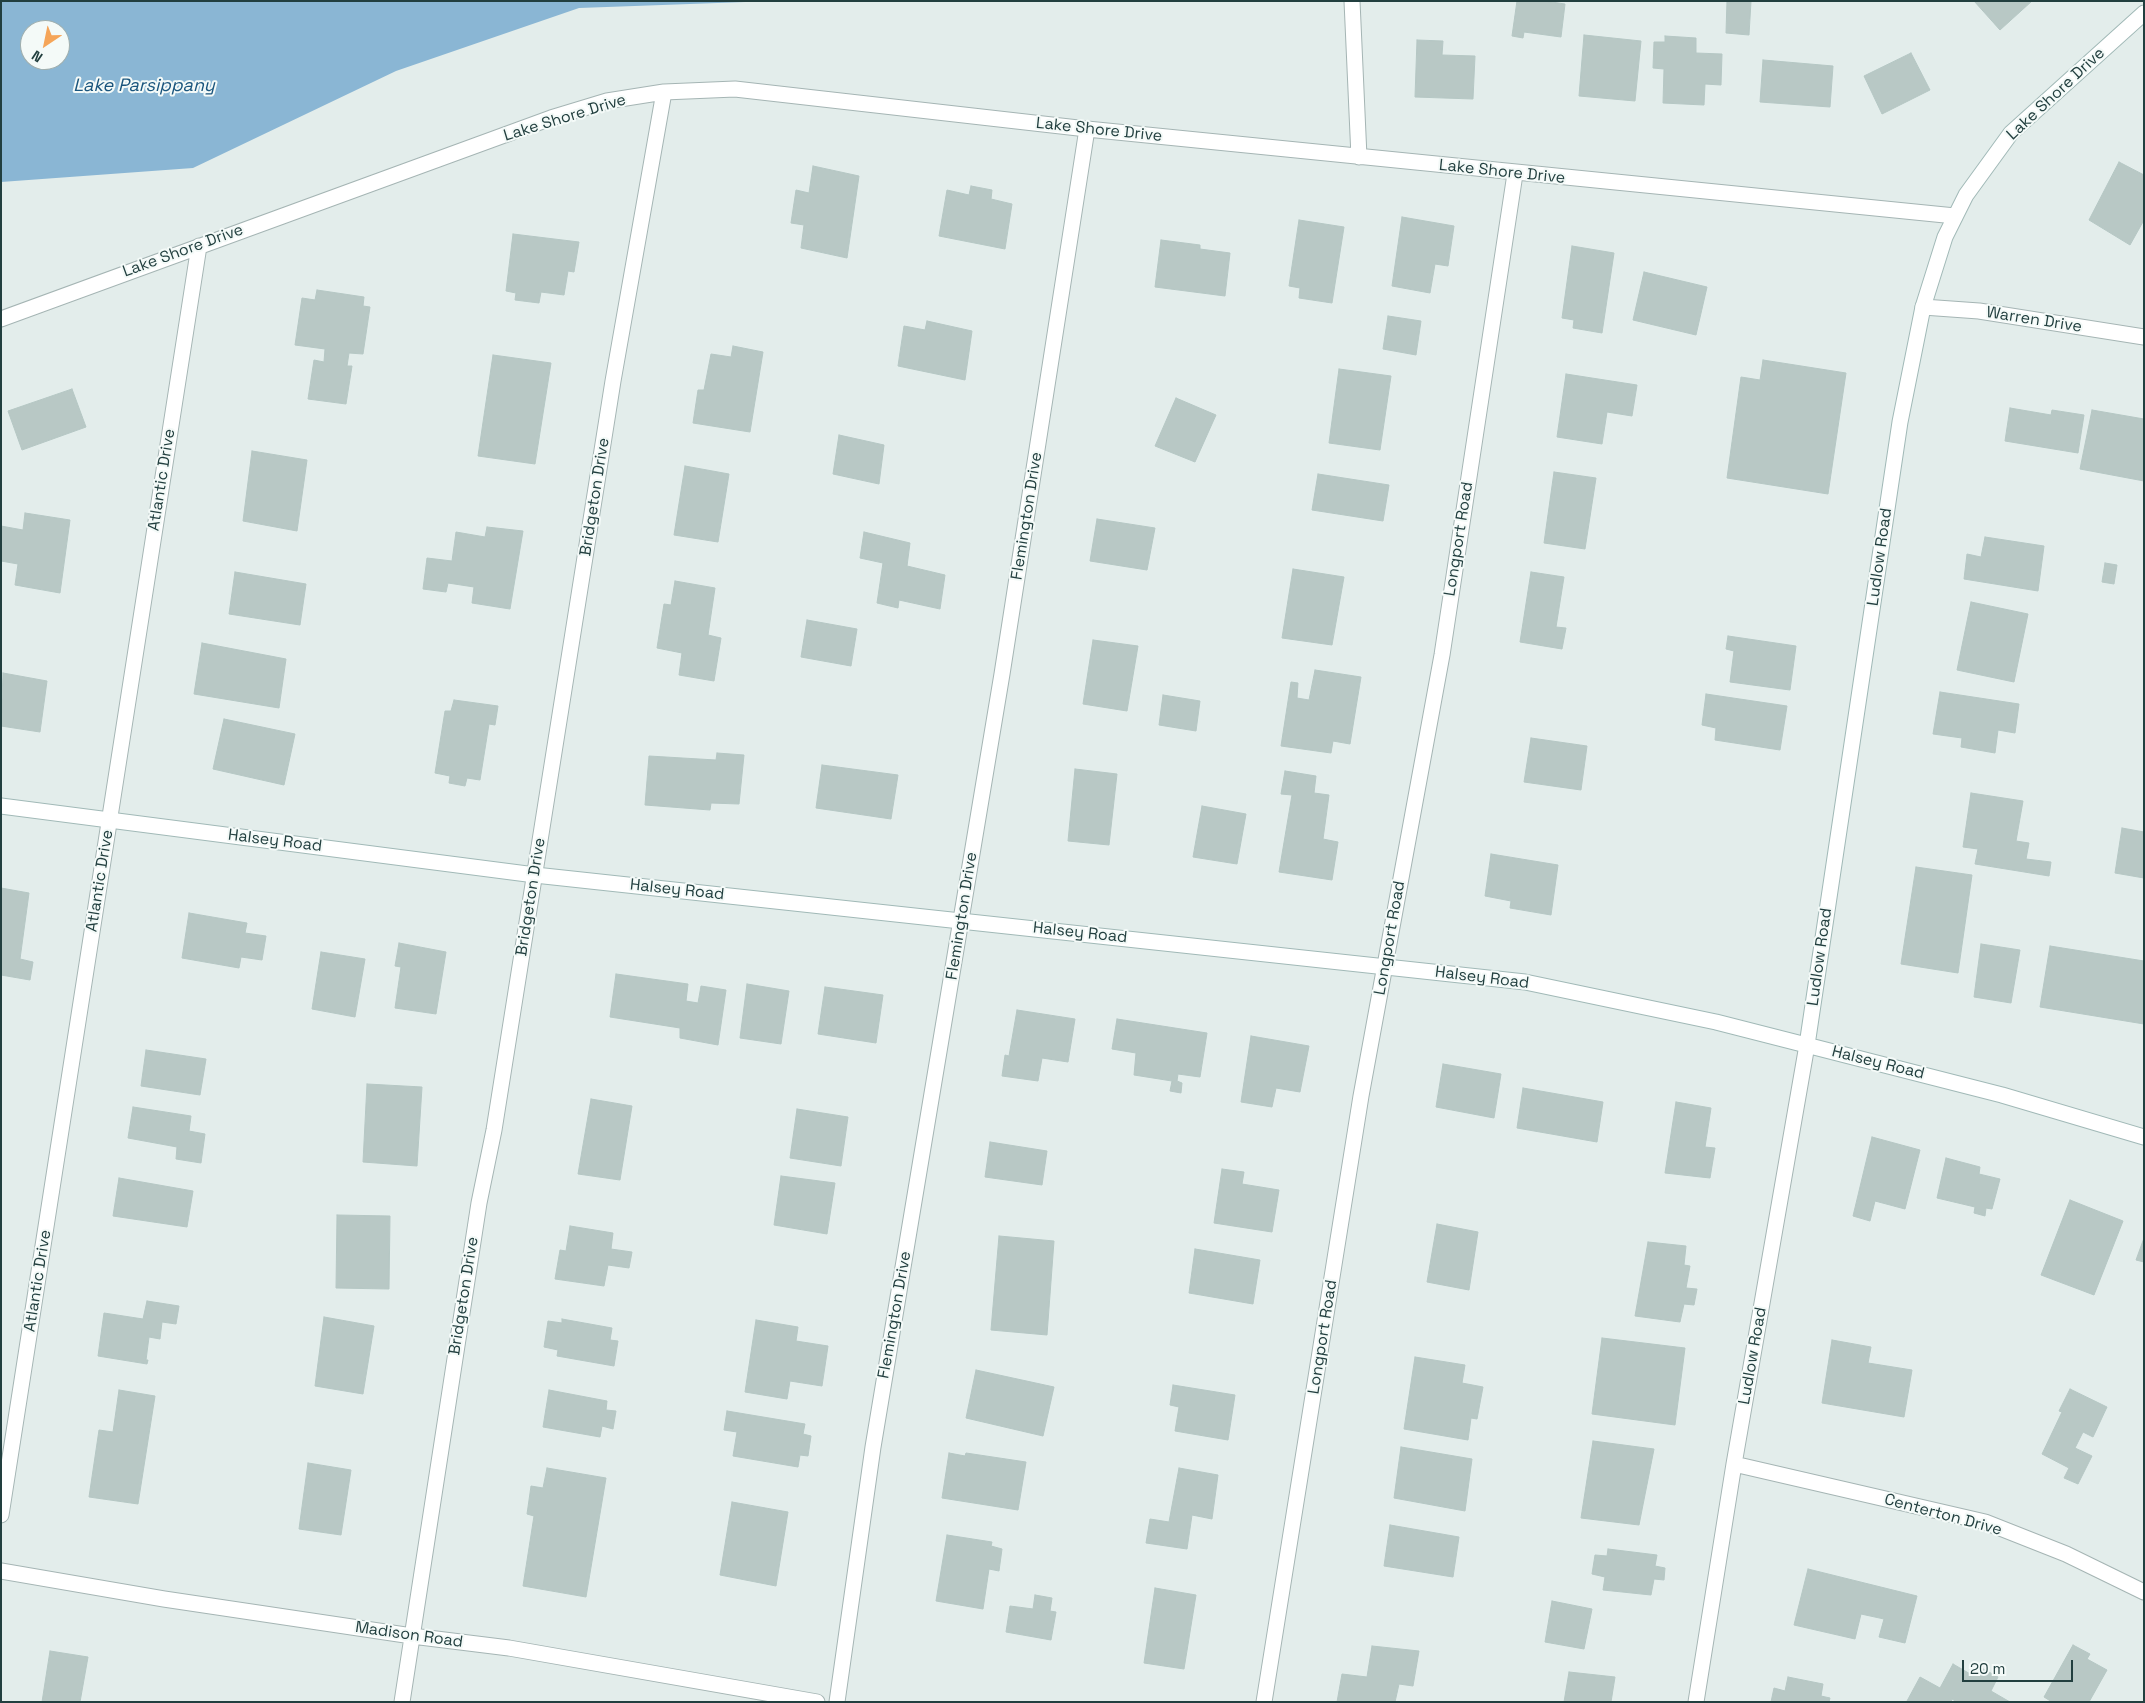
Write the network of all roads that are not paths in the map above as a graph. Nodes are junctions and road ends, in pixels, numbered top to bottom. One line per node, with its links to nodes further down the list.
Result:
1 (1352, 1): 5 (street)
2 (2144, 13): 7 (street, Lake Shore Drive)
3 (664, 92): 4 (street, Lake Shore Drive); 8 (street, Lake Shore Drive); 14 (street, Bridgeton Drive)
4 (1087, 129): 5 (street, Lake Shore Drive); 15 (street, Flemington Drive)
5 (1359, 157): 6 (street, Lake Shore Drive)
6 (1515, 174): 7 (street, Lake Shore Drive); 16 (street, Longport Road)
7 (1954, 216): 9 (street, Ludlow Road)
8 (199, 246): 10 (street, Lake Shore Drive); 13 (street, Atlantic Drive)
9 (1923, 307): 11 (street, Warren Drive); 17 (street, Ludlow Road)
10 (1, 319)
11 (2144, 337)
12 (1, 806): 13 (street, Halsey Road)
13 (110, 820): 14 (street, Halsey Road); 20 (street, Atlantic Drive)
14 (535, 875): 15 (street, Halsey Road); 23 (street, Bridgeton Drive)
15 (961, 920): 16 (street, Halsey Road); 26 (street, Flemington Drive)
16 (1385, 967): 17 (street, Halsey Road); 27 (street, Longport Road)
17 (1807, 1045): 18 (street, Halsey Road); 19 (street, Ludlow Road)
18 (2144, 1137)
19 (1734, 1464): 22 (street, Centerton Drive); 28 (street, Ludlow Road)
20 (1, 1515)
21 (1, 1571): 23 (street, Madison Road)
22 (2144, 1592)
23 (412, 1636): 24 (street, Bridgeton Drive); 25 (street, Madison Road)
24 (402, 1702)
25 (817, 1702)
26 (837, 1702)
27 (1264, 1702)
28 (1696, 1702)

